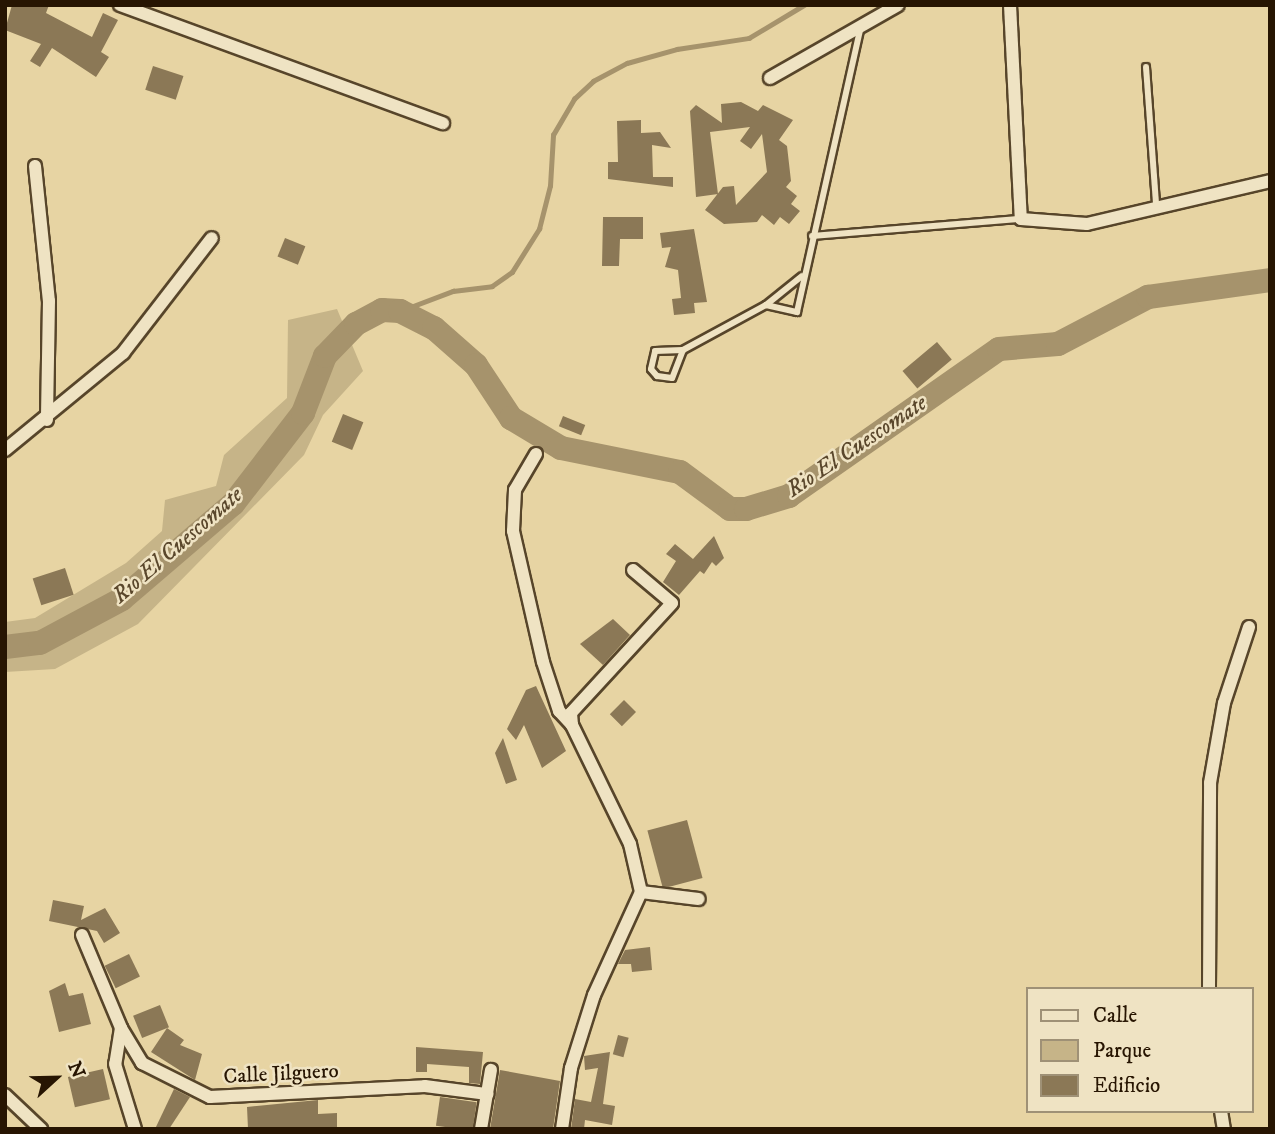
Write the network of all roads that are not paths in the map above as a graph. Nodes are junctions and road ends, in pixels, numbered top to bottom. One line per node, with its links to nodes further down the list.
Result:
1 (120, 5): 7 (street)
2 (898, 5): 4 (street)
3 (1010, 5): 11 (street)
4 (860, 27): 6 (street); 12 (lane)
5 (1146, 67): 10 (lane)
6 (770, 78)
7 (443, 123)
8 (35, 166): 17 (street)
9 (1270, 181): 10 (street)
10 (1156, 204): 11 (street)
11 (1021, 219): 12 (lane)
12 (812, 236): 14 (lane)
13 (212, 238): 17 (street)
14 (802, 276): 15 (lane); 15 (lane)
15 (766, 305): 16 (lane)
16 (683, 350): 16 (lane)
17 (47, 420): 18 (street)
18 (5, 450)
19 (536, 454): 22 (street)
20 (633, 570): 22 (street)
21 (1250, 628): 26 (street)
22 (572, 725): 23 (street)
23 (641, 892): 24 (street); 34 (street)
24 (699, 899)
25 (82, 935): 27 (street, Calle Jilguero)
26 (1209, 987)
27 (121, 1028): 29 (street, Calle Jilguero); 32 (street)
28 (491, 1069): 29 (street)
29 (487, 1094): 33 (street)
30 (5, 1095): 31 (street)
31 (41, 1129)
32 (135, 1129)
33 (481, 1129)
34 (562, 1129)

